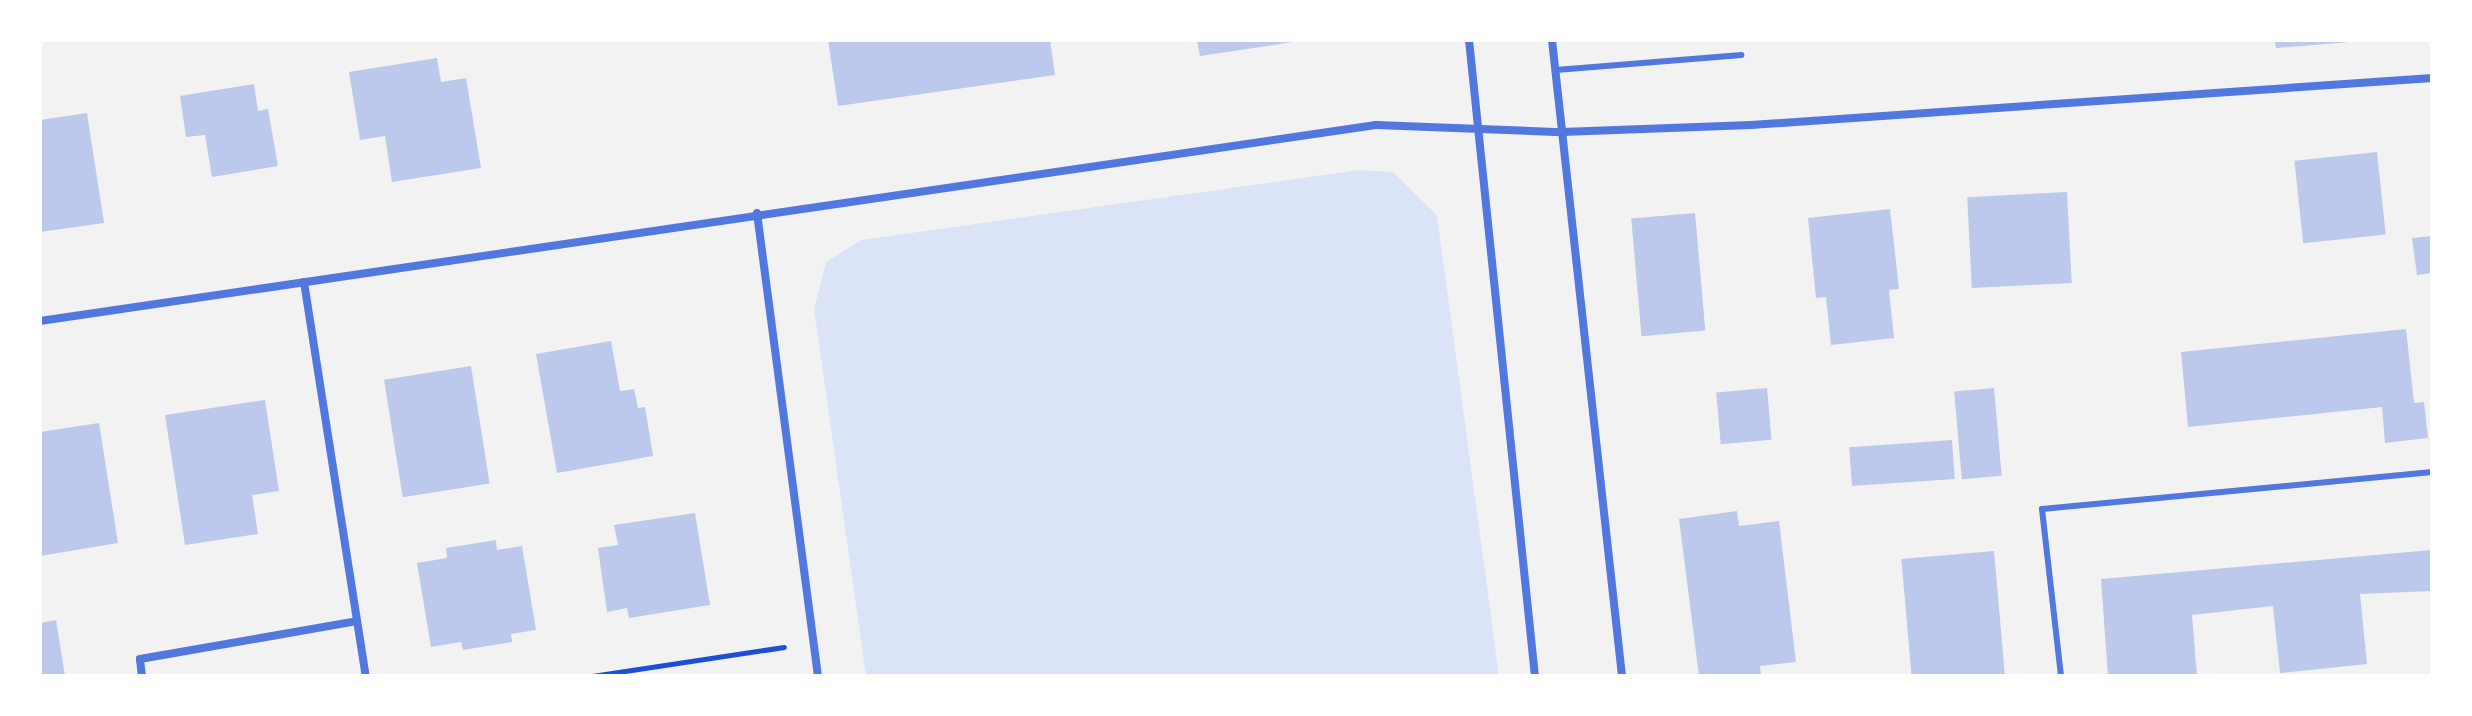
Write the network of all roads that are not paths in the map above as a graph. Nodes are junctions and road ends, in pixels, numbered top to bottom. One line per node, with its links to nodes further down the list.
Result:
1 (1469, 40): 6 (street)
2 (1552, 40): 4 (street)
3 (1741, 55): 4 (lane)
4 (1556, 70): 7 (street)
5 (2432, 78): 7 (street)
6 (1476, 128): 7 (street); 8 (street); 16 (street)
7 (1562, 132): 17 (street)
8 (757, 213): 9 (street); 15 (street)
9 (304, 282): 10 (street); 12 (street)
10 (40, 321)
11 (2432, 472): 18 (lane)
12 (357, 621): 13 (street); 14 (street)
13 (142, 676)
14 (366, 676)
15 (818, 676)
16 (1535, 676)
17 (1622, 676)
18 (2061, 676)

